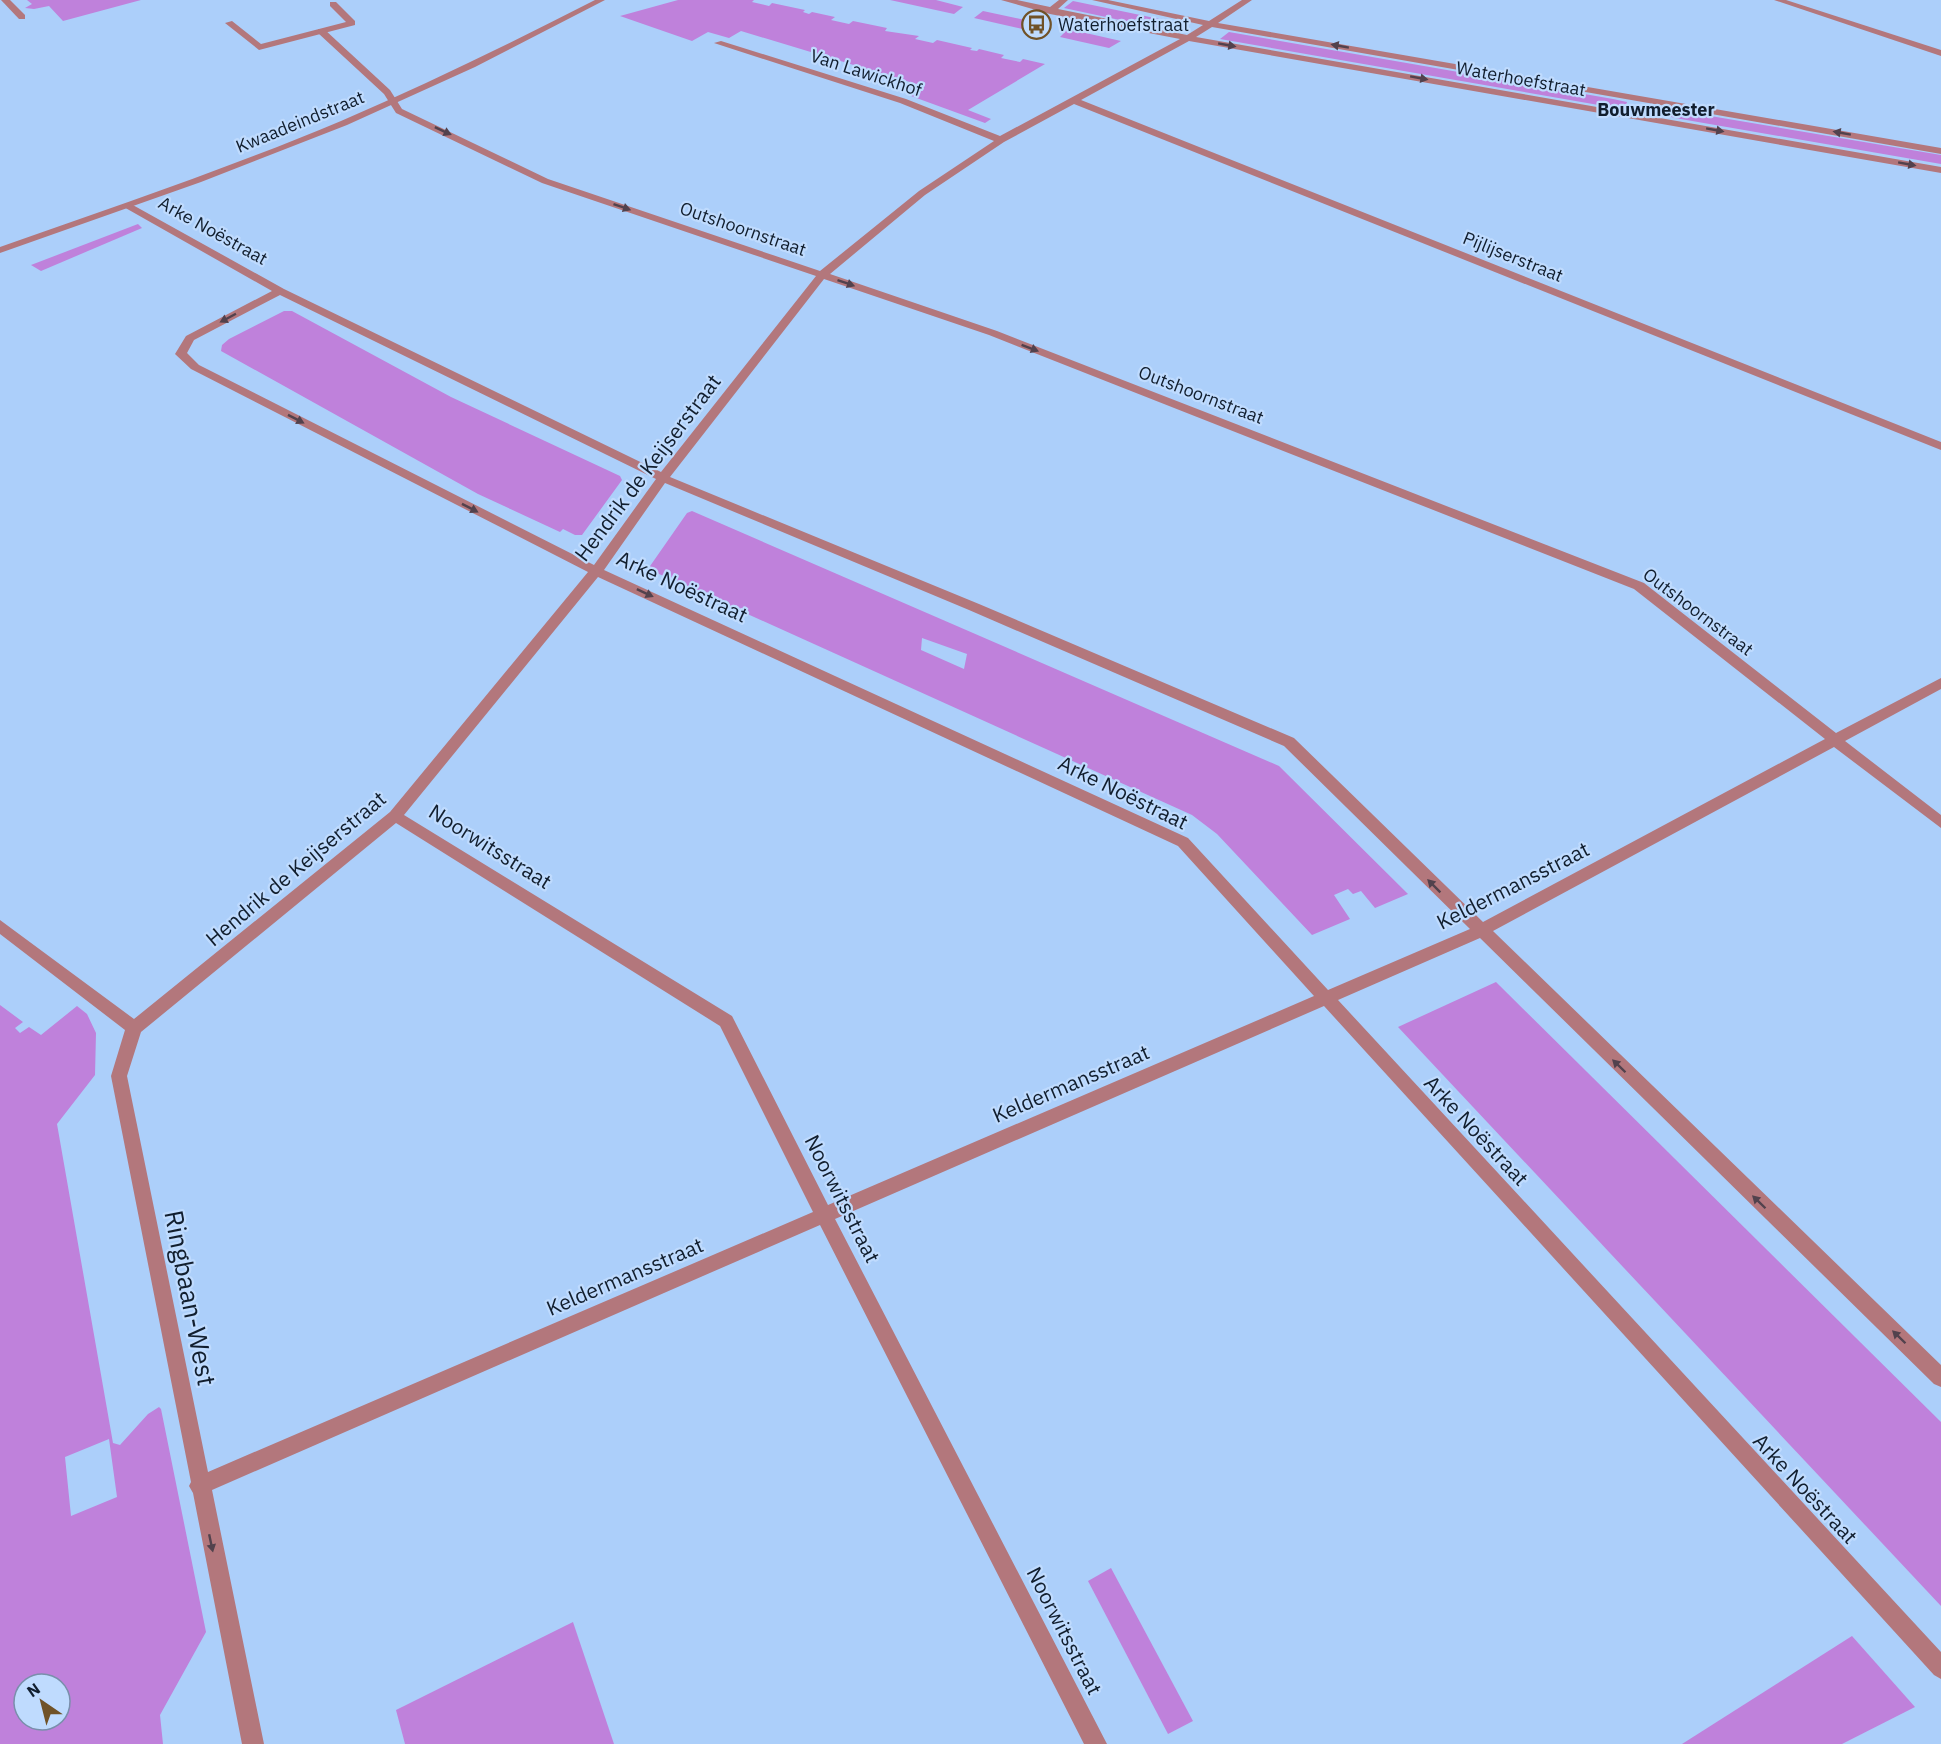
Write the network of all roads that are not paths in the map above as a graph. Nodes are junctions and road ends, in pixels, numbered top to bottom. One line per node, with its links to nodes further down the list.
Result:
1 (5, 0): 10 (street)
2 (601, 0): 19 (street, Kwaadeindstraat)
3 (1005, 0): 9 (street, Waterhoefstraat)
4 (1064, 0): 9 (street)
5 (1096, 0): 12 (street, Waterhoefstraat)
6 (1248, 0): 12 (street, Hendrik de Keijserstraat)
7 (1778, 0): 16 (street)
8 (333, 4): 13 (street)
9 (1050, 11): 14 (street, Waterhoefstraat)
10 (22, 16)
11 (229, 23): 13 (street)
12 (1210, 24): 14 (street, Hendrik de Keijserstraat); 18 (street, Waterhoefstraat, one-way to 12)
13 (321, 31): 19 (street, Outshoornstraat)
14 (1188, 38): 17 (street, Hendrik de Keijserstraat); 20 (street, Waterhoefstraat, one-way to 20)
15 (718, 43): 21 (street, Van Lawickhof)
16 (1941, 53)
17 (1073, 100): 21 (street, Hendrik de Keijserstraat); 28 (street, Pijlijserstraat)
18 (1649, 100): 20 (street); 22 (street, Waterhoefstraat, one-way to 18)
19 (393, 102): 24 (street, Kwaadeindstraat); 26 (street, Outshoornstraat, one-way to 26)
20 (1642, 117): 23 (street, Waterhoefstraat, one-way to 23)
21 (1001, 140): 26 (street, Hendrik de Keijserstraat)
22 (1941, 151)
23 (1941, 170)
24 (127, 206): 25 (street, Kwaadeindstraat); 27 (street, Arke Noëstraat)
25 (0, 250)
26 (822, 275): 29 (street, Hendrik de Keijserstraat); 32 (street, Outshoornstraat, one-way to 32)
27 (280, 291): 29 (street, Arke Noëstraat); 30 (street, Arke Noëstraat, one-way to 30)
28 (1941, 446)
29 (663, 478): 30 (street, Hendrik de Keijserstraat); 36 (street, Arke Noëstraat, one-way to 29)
30 (596, 571): 33 (street, Hendrik de Keijserstraat); 37 (street, Arke Noëstraat, one-way to 37)
31 (1941, 683): 32 (street, Keldermansstraat)
32 (1834, 740): 34 (street, Outshoornstraat); 36 (street, Keldermansstraat)
33 (395, 816): 38 (street, Hendrik de Keijserstraat); 39 (street, Noorwitsstraat)
34 (1941, 823)
35 (0, 926): 38 (street)
36 (1480, 931): 37 (street, Keldermansstraat); 40 (street, Arke Noëstraat, one-way to 36)
37 (1326, 998): 39 (street, Keldermansstraat); 42 (street, Arke Noëstraat)
38 (134, 1028): 41 (street, Ringbaan-West)
39 (824, 1216): 41 (street, Keldermansstraat); 44 (street, Noorwitsstraat)
40 (1941, 1378)
41 (199, 1486): 43 (street, Ringbaan-West, one-way to 43)
42 (1941, 1668)
43 (253, 1744)
44 (1096, 1744)

